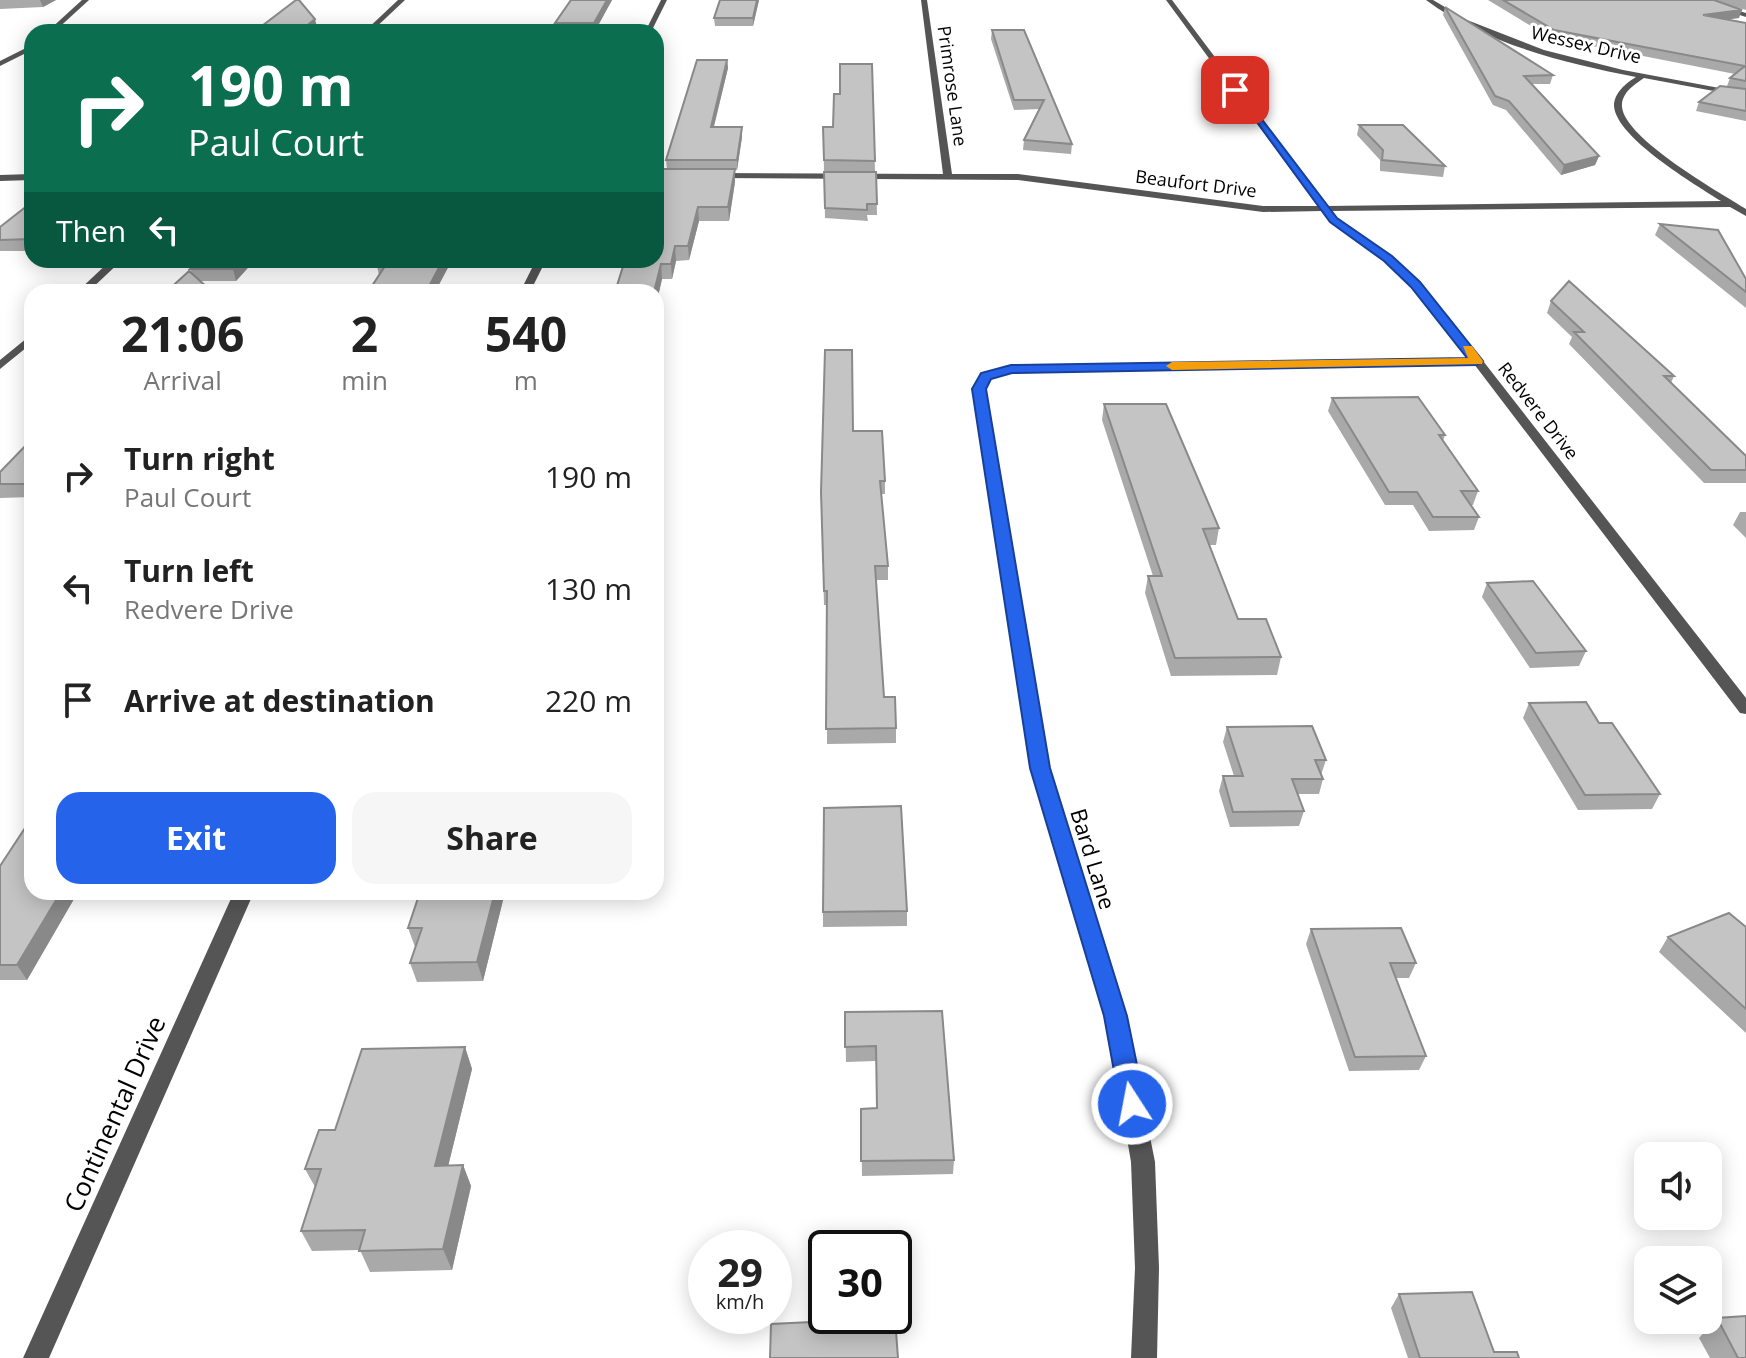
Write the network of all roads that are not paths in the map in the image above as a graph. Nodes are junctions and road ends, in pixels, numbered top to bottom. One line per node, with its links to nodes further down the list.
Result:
1 (86, 0): 9 (street)
2 (402, 0): 10 (street)
3 (664, 0): 11 (street)
4 (924, 0): 17 (street, Primrose Lane)
5 (1169, 0): 21 (street, Redvere Drive)
6 (1429, 0): 14 (street, Wessex Drive)
7 (1695, 0): 8 (street)
8 (1746, 15)
9 (59, 24)
10 (376, 24)
11 (652, 24)
12 (24, 51): 13 (street)
13 (0, 64)
14 (1644, 75): 15 (street, Wessex Drive); 20 (street)
15 (1746, 95)
16 (702, 176): 17 (street, Beaufort Drive)
17 (948, 176): 21 (street, Beaufort Drive)
18 (24, 177): 19 (street)
19 (0, 178)
20 (1732, 204): 21 (street, Beaufort Drive); 22 (street)
21 (1325, 210): 26 (street, Redvere Drive)
22 (1746, 213)
23 (108, 268): 24 (street)
24 (91, 284)
25 (24, 344): 27 (street)
26 (1477, 361): 28 (street, Redvere Drive); 31 (street, Bard Lane)
27 (0, 366)
28 (1746, 709)
29 (240, 900): 30 (street, Continental Drive)
30 (36, 1358)
31 (1144, 1358)

